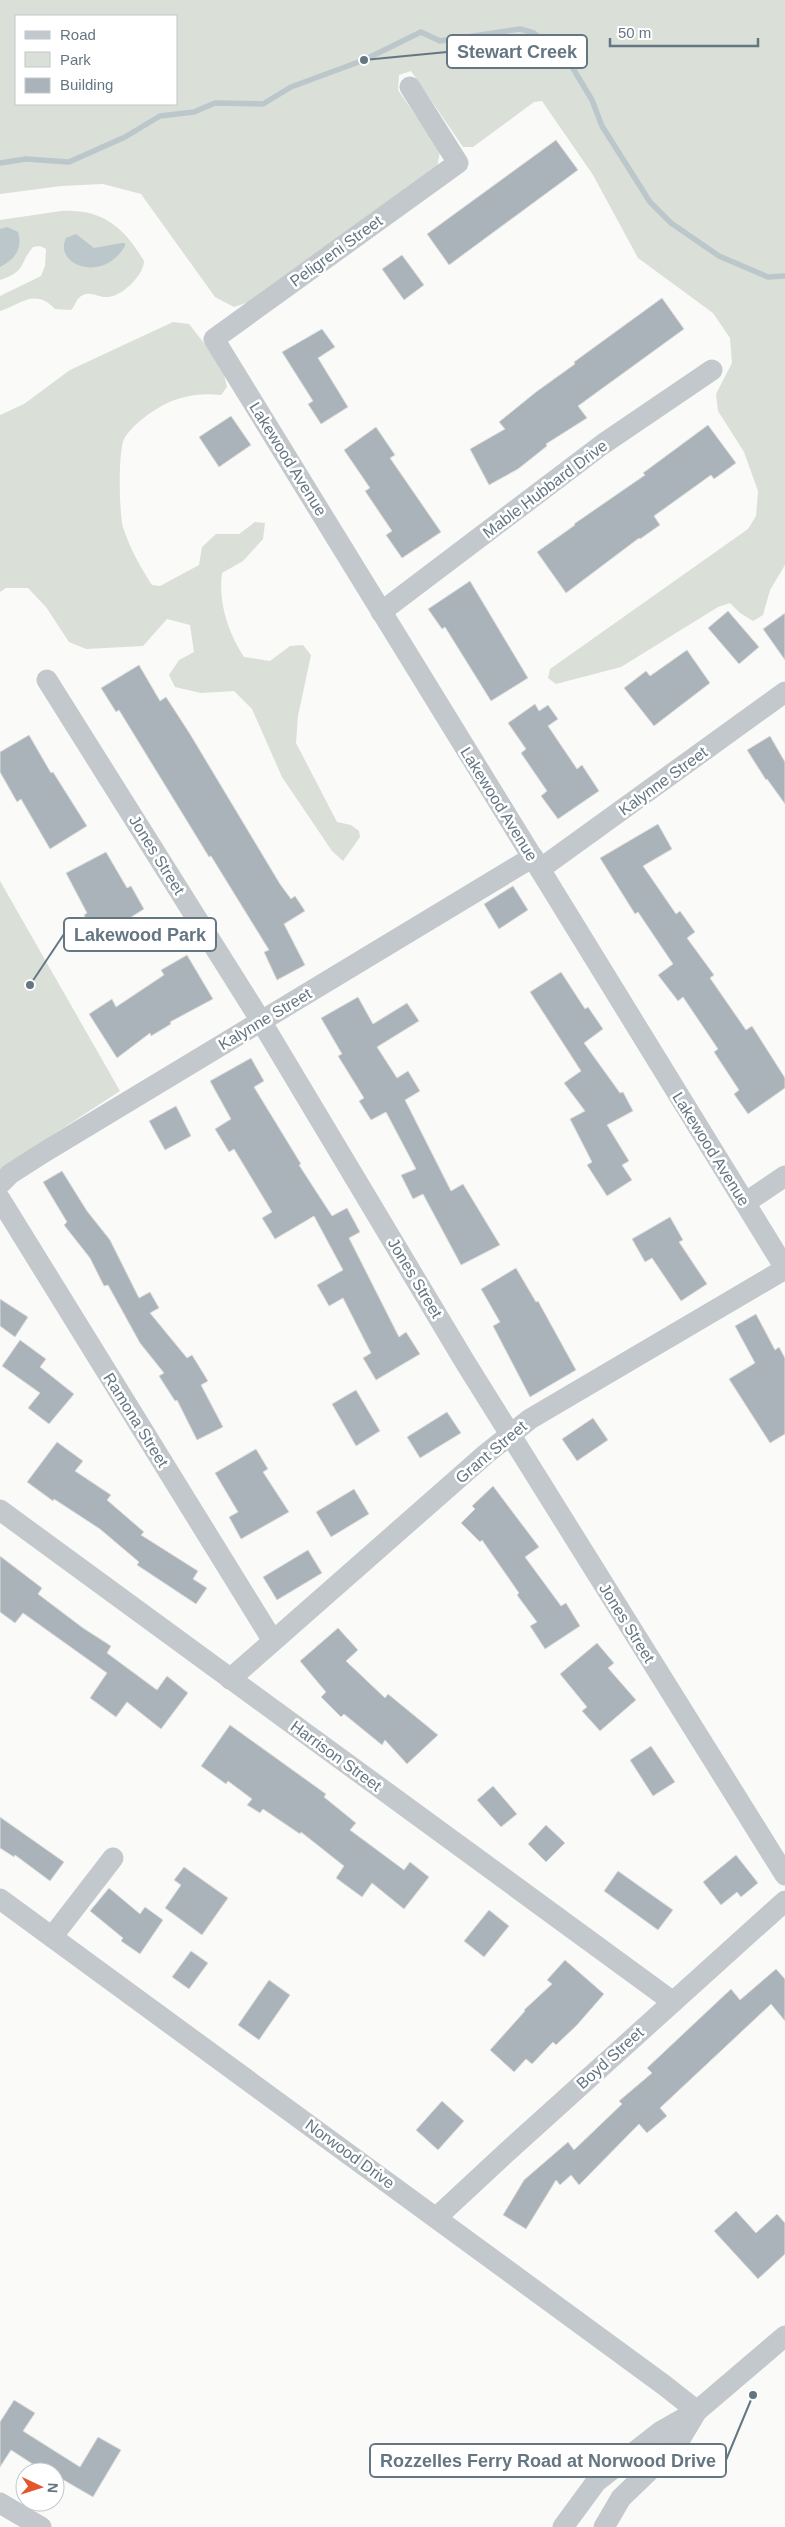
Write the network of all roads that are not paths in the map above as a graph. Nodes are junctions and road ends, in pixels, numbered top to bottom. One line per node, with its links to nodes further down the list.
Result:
1 (410, 87): 2 (street, Peligreni Street)
2 (214, 339): 4 (street, Lakewood Avenue)
3 (712, 370): 4 (street, Mable Hubbard Drive)
4 (381, 612): 7 (street, Lakewood Avenue)
5 (47, 680): 8 (street, Jones Street)
6 (785, 692): 7 (street, Kalynne Street)
7 (536, 863): 8 (street, Kalynne Street); 12 (street, Lakewood Avenue)
8 (261, 1021): 10 (street, Kalynne Street); 14 (street, Jones Street)
9 (785, 1176): 12 (street)
10 (0, 1184)
11 (0, 1199): 16 (street, Ramona Street)
12 (745, 1204): 13 (street, Lakewood Avenue)
13 (785, 1269): 14 (street, Grant Street)
14 (510, 1434): 16 (street, Grant Street); 19 (street, Jones Street)
15 (0, 1510): 17 (street, Harrison Street)
16 (273, 1642): 17 (street, Grant Street)
17 (230, 1679): 23 (street, Harrison Street)
18 (113, 1858): 22 (street)
19 (785, 1875)
20 (0, 1899): 22 (street, Norwood Drive)
21 (785, 1901): 23 (street, Boyd Street)
22 (52, 1937): 24 (street, Norwood Drive)
23 (673, 2002): 24 (street, Boyd Street)
24 (437, 2217): 26 (street, Norwood Drive)
25 (785, 2336): 26 (street)
26 (697, 2411): 27 (street); 30 (street)
27 (621, 2498): 31 (street); 32 (street)
28 (0, 2503): 29 (street)
29 (41, 2527)
30 (563, 2527)
31 (604, 2527)
32 (610, 2527)

